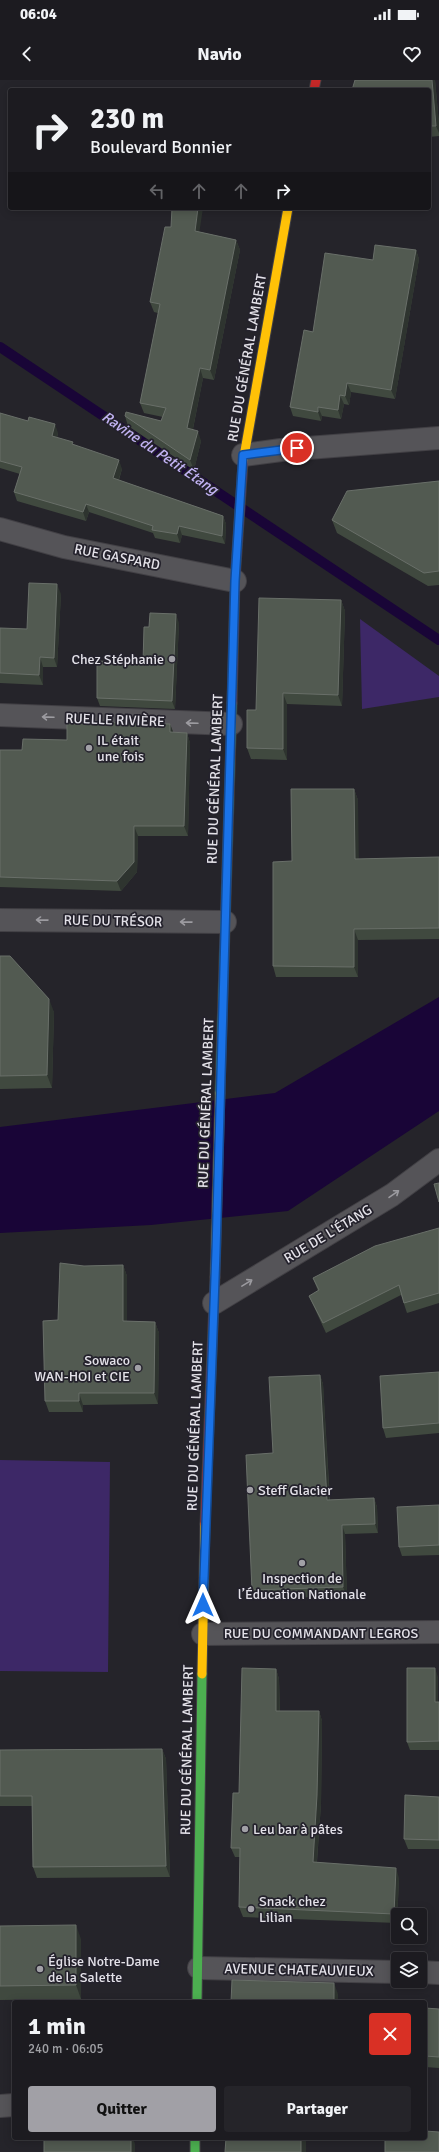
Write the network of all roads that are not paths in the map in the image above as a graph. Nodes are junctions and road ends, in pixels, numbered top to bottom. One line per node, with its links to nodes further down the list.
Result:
1 (288, 210): 3 (main road, RUE DU GÉNÉRAL LAMBERT)
2 (439, 438): 3 (street)
3 (243, 455): 5 (main road, RUE DU GÉNÉRAL LAMBERT)
4 (0, 529): 5 (street, RUE GASPARD)
5 (235, 581): 7 (main road, RUE DU GÉNÉRAL LAMBERT)
6 (0, 715): 7 (street, RUELLE RIVIÈRE, one-way to 6)
7 (231, 724): 9 (main road, RUE DU GÉNÉRAL LAMBERT)
8 (0, 920): 9 (street, RUE DU TRÉSOR, one-way to 8)
9 (225, 922): 11 (main road, RUE DU GÉNÉRAL LAMBERT)
10 (439, 1160): 11 (street, RUE DE L'ÉTANG, one-way to 10)
11 (214, 1303): 13 (main road, RUE DU GÉNÉRAL LAMBERT)
12 (439, 1632): 13 (street, RUE DU COMMANDANT LEGROS)
13 (203, 1634): 14 (main road, RUE DU GÉNÉRAL LAMBERT)
14 (199, 1968): 15 (street, AVENUE CHATEAUVIEUX); 18 (main road, RUE DU GÉNÉRAL LAMBERT)
15 (391, 1972)
16 (427, 1972): 17 (street)
17 (439, 1972)
18 (198, 2000)
19 (12, 2105): 20 (street)
20 (0, 2106)
21 (195, 2140): 22 (main road)
22 (195, 2152)

